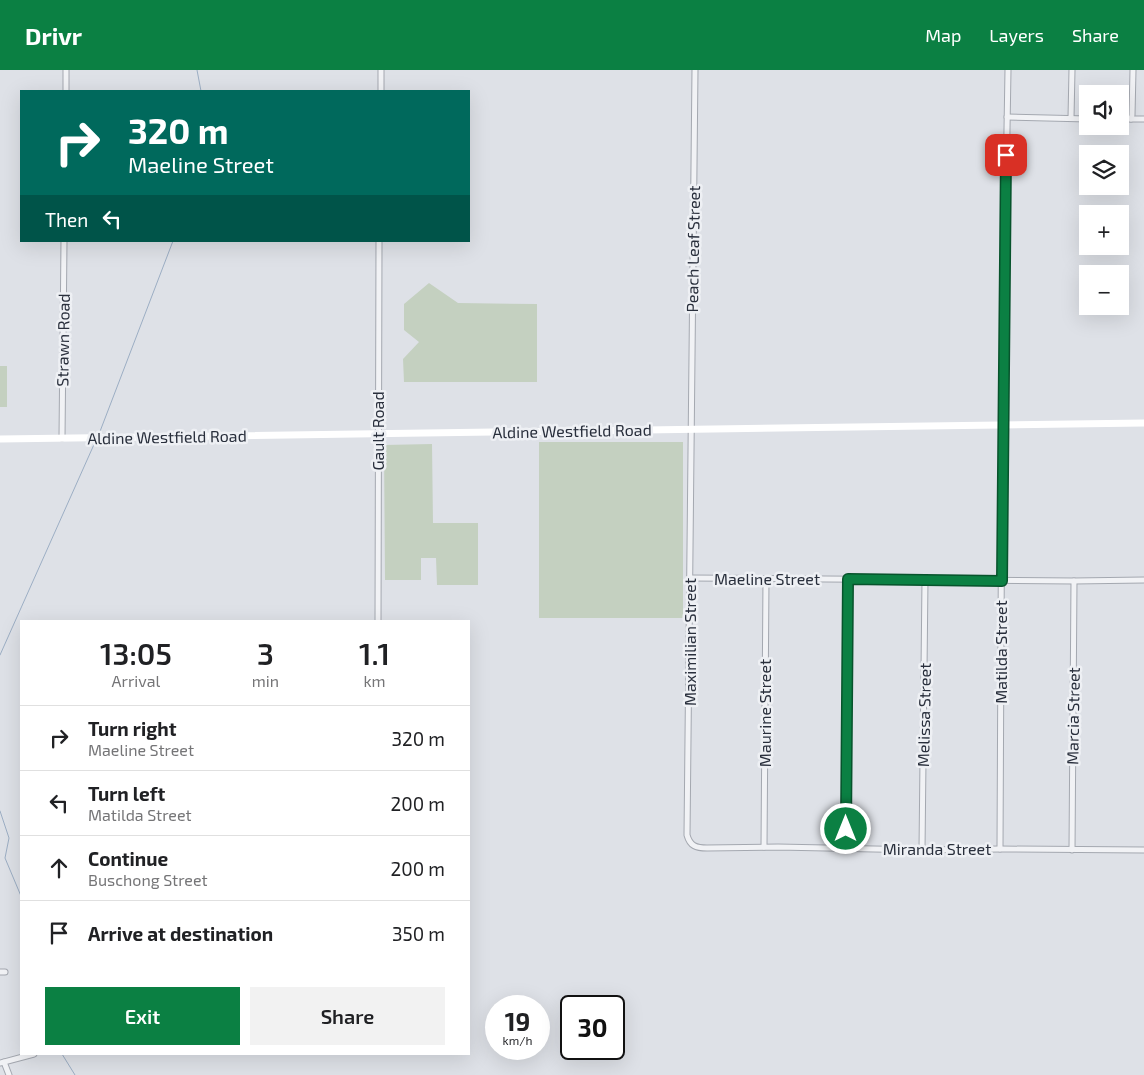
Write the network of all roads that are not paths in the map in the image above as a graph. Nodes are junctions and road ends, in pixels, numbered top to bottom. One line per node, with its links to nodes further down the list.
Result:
1 (66, 70): 7 (street)
2 (381, 70): 8 (street)
3 (695, 70): 18 (street, Peach Leaf Street)
4 (1008, 70): 9 (street, Matilda Street)
5 (1072, 70): 10 (street)
6 (1133, 70): 12 (street)
7 (66, 90)
8 (381, 90)
9 (1007, 117): 10 (street); 17 (street, Matilda Street)
10 (1071, 118): 11 (street)
11 (1079, 118)
12 (1131, 119): 13 (street)
13 (1144, 120)
14 (64, 242): 20 (street, Strawn Road)
15 (379, 242): 19 (street, Gault Road)
16 (1144, 424): 17 (main road, Aldine Westfield Road)
17 (1002, 425): 18 (main road, Aldine Westfield Road); 27 (street, Matilda Street)
18 (691, 428): 19 (main road, Aldine Westfield Road); 22 (street, Maximilian Street)
19 (378, 435): 20 (main road, Aldine Westfield Road); 29 (street, Gault Road)
20 (62, 438): 21 (main road, Aldine Westfield Road)
21 (0, 439)
22 (690, 578): 23 (street, Maeline Street); 31 (street, Maximilian Street)
23 (766, 579): 24 (street, Maeline Street); 30 (street, Maurine Street)
24 (848, 579): 25 (street, Maeline Street); 32 (street)
25 (925, 580): 27 (street, Maeline Street); 34 (street, Melissa Street)
26 (1144, 580): 28 (street, Maeline Street)
27 (1002, 581): 28 (street, Maeline Street); 33 (street, Matilda Street)
28 (1074, 581): 35 (street, Marcia Street)
29 (378, 620)
30 (764, 847): 31 (street, Miranda Street); 32 (street, Miranda Street)
31 (700, 848)
32 (845, 848): 34 (street, Miranda Street)
33 (1000, 849): 34 (street, Miranda Street); 35 (street, Miranda Street)
34 (922, 850)
35 (1072, 850): 36 (street, Miranda Street)
36 (1144, 850)
37 (30, 1055): 38 (street)
38 (2, 1062): 39 (street)
39 (9, 1075)

